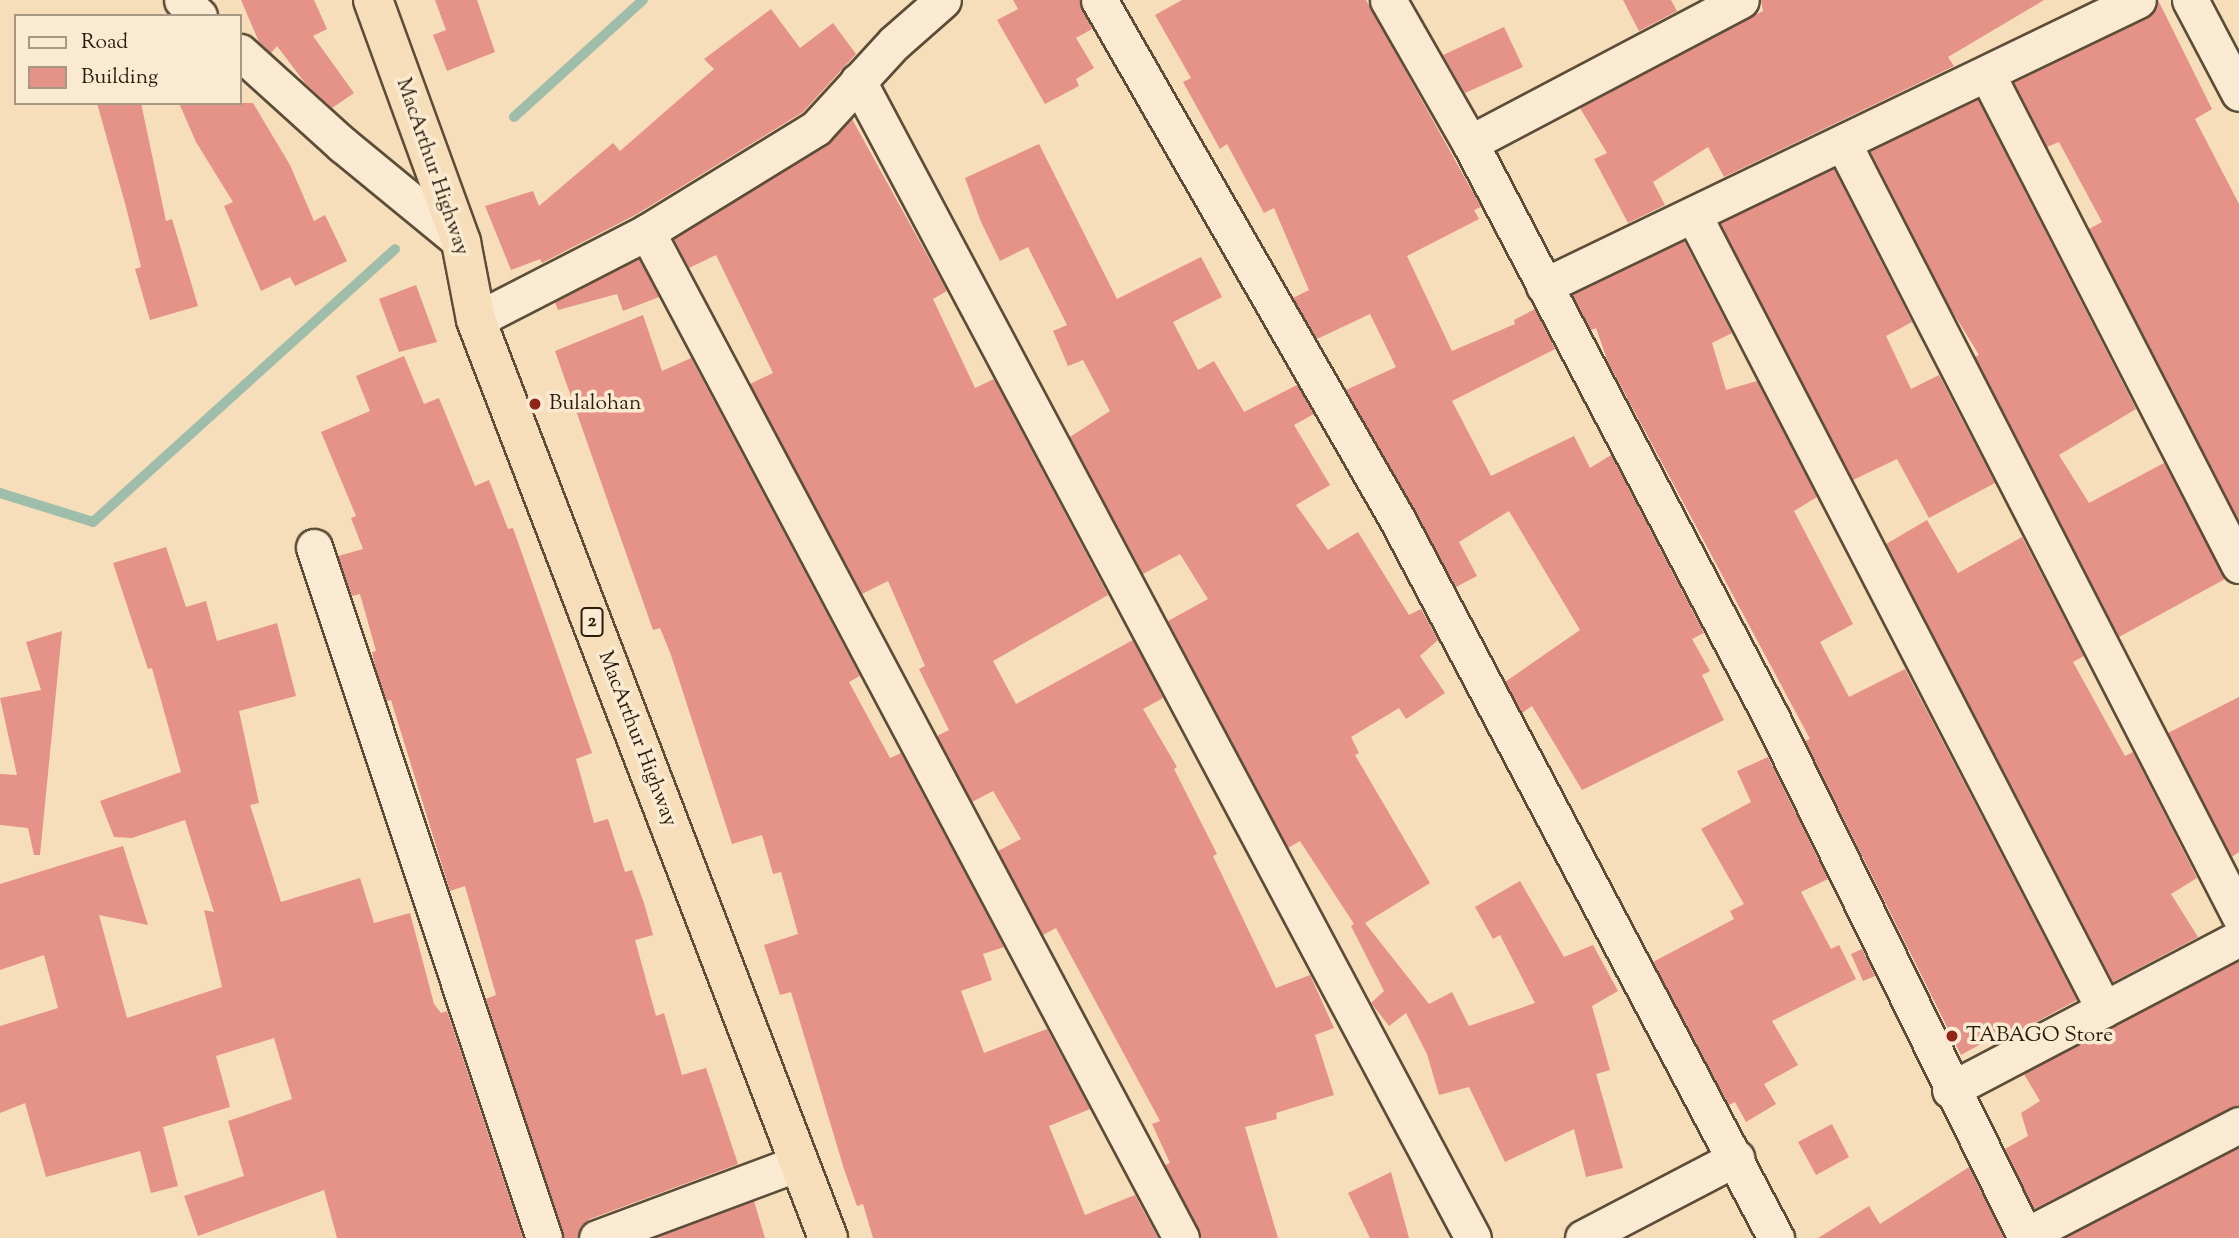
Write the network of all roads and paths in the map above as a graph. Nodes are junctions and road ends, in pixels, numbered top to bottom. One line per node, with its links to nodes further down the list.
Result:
1 (182, 0): 9 (street)
2 (373, 0): 18 (highway, MacArthur Highway / 2)
3 (943, 0): 12 (street)
4 (1099, 0): 28 (street)
5 (1388, 0): 14 (street)
6 (1741, 0): 14 (street)
7 (2138, 0): 11 (street)
8 (2190, 0): 13 (street)
9 (197, 14)
10 (242, 54): 18 (street)
11 (1987, 74): 15 (street); 22 (street)
12 (858, 81): 17 (street); 35 (street)
13 (2239, 93)
14 (1470, 144): 19 (street)
15 (1843, 144): 16 (street); 23 (street)
16 (1694, 216): 19 (street); 25 (street)
17 (647, 232): 20 (street); 34 (street)
18 (461, 242): 20 (highway, MacArthur Highway / 2)
19 (1544, 286): 26 (street)
20 (476, 320): 29 (highway, MacArthur Highway / 2)
21 (314, 547): 31 (street)
22 (2239, 565)
23 (2239, 915)
24 (2239, 938): 25 (street)
25 (2104, 1009): 26 (street)
26 (1950, 1090): 30 (street)
27 (2239, 1125): 30 (street)
28 (1736, 1158): 36 (street); 37 (street)
29 (799, 1163): 32 (street); 33 (highway, MacArthur Highway / 2)
30 (2025, 1237)
31 (544, 1238)
32 (597, 1238)
33 (828, 1238)
34 (1181, 1238)
35 (1473, 1238)
36 (1583, 1238)
37 (1776, 1238)

